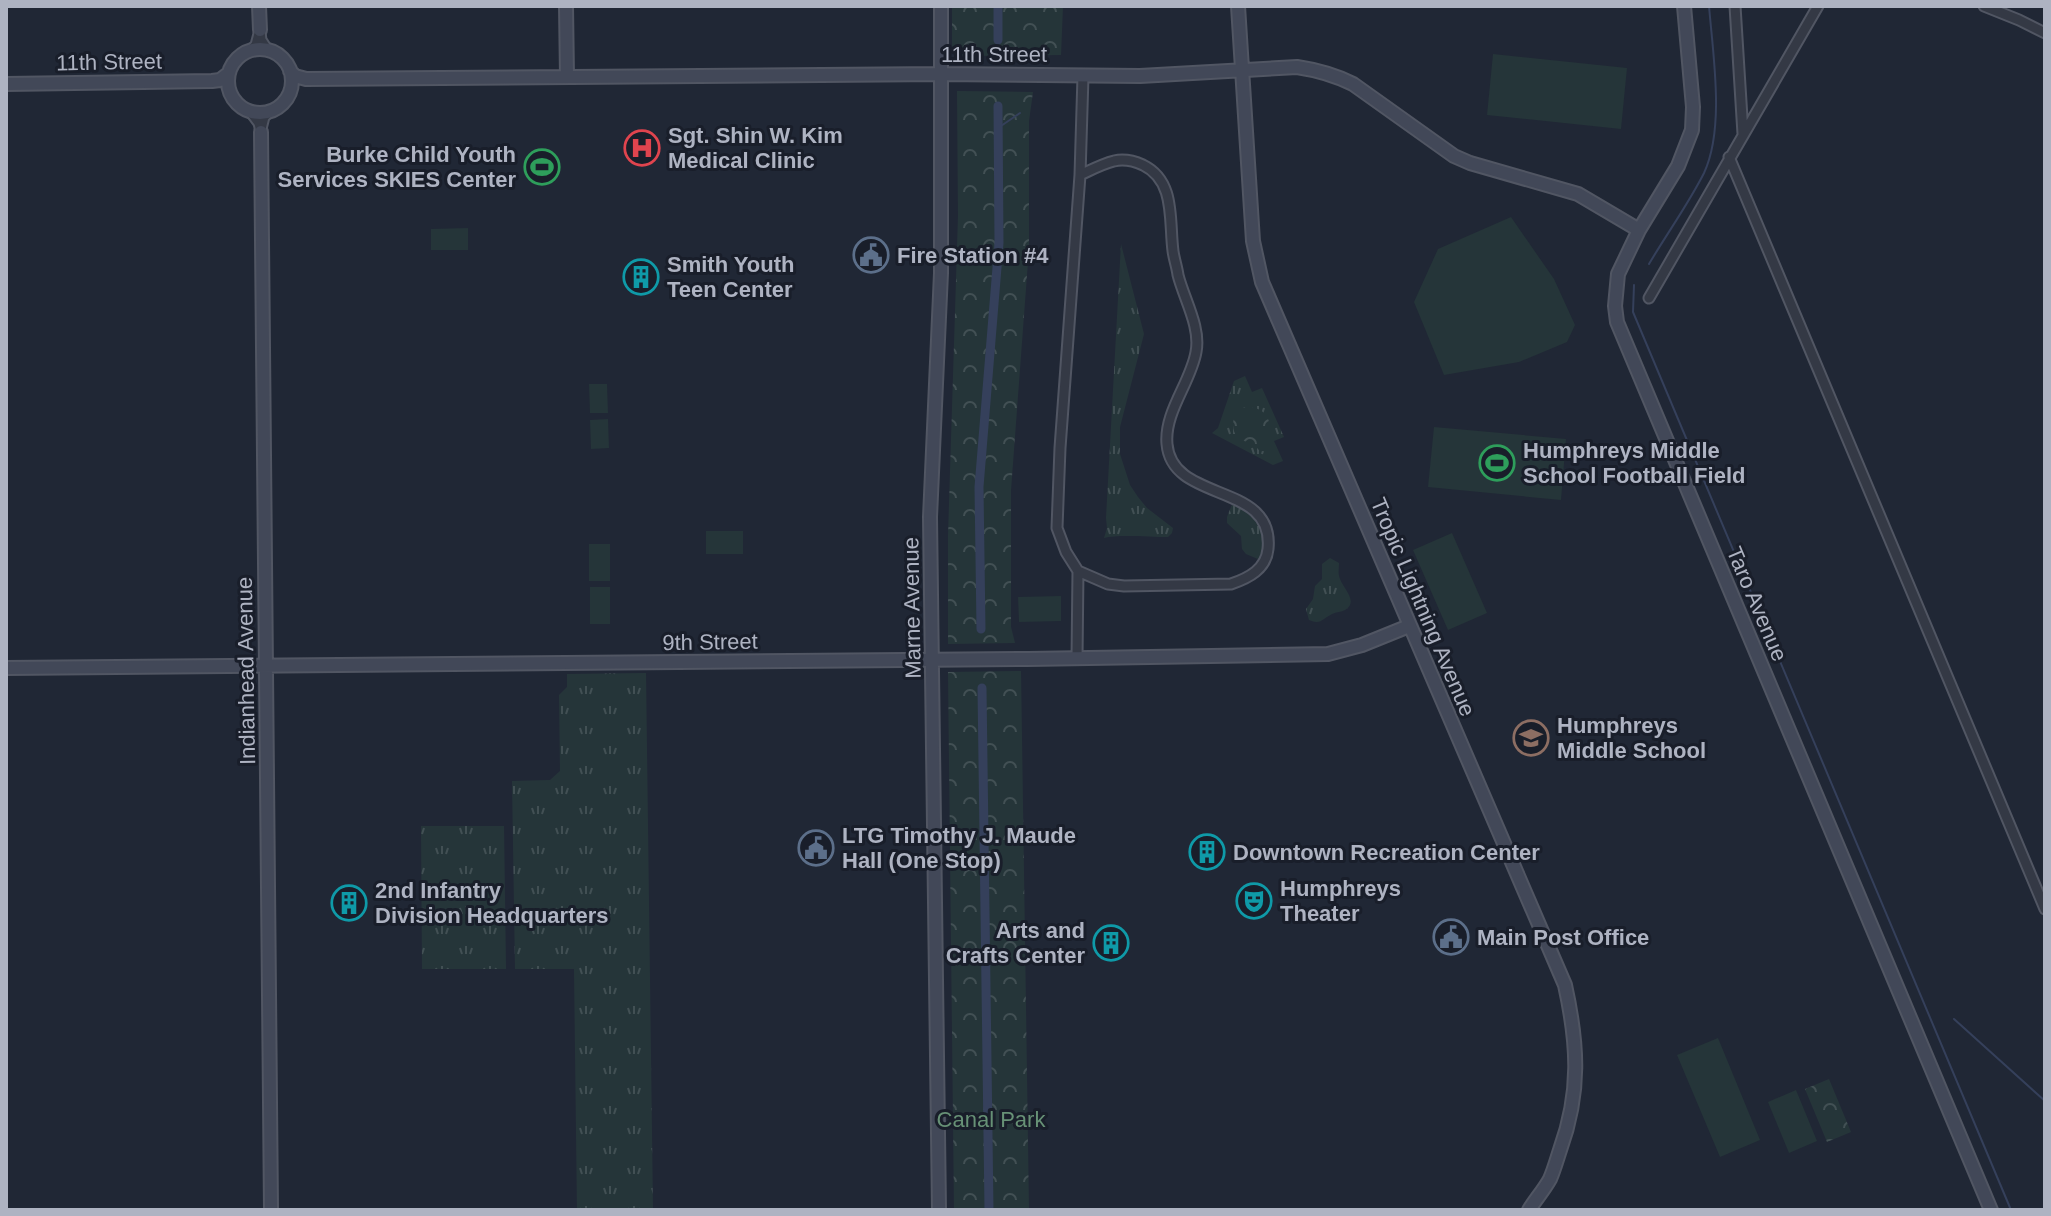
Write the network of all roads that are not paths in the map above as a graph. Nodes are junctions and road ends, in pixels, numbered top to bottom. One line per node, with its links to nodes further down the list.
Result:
1 (259, 6): 9 (street)
2 (566, 6): 18 (street)
3 (941, 6): 16 (street, Marne Avenue)
4 (1238, 6): 14 (street, Tropic Lightning Avenue)
5 (1684, 6): 32 (street, Taro Avenue)
6 (1735, 6): 24 (street)
7 (1818, 6): 25 (street)
8 (1984, 6): 10 (street)
9 (260, 30): 11 (street); 12 (street)
10 (2045, 33)
11 (250, 51): 12 (street); 15 (street)
12 (268, 51): 13 (street)
13 (290, 71): 19 (street); 23 (street)
14 (1241, 71): 17 (street, 11th Street); 32 (street, 11th Street); 35 (street, Tropic Lightning Avenue)
15 (229, 73): 20 (street); 22 (street)
16 (941, 74): 17 (street, 11th Street); 18 (street, 11th Street); 37 (street, Marne Avenue)
17 (1083, 76): 31 (street)
18 (567, 77): 19 (street, 11th Street)
19 (306, 79): 23 (street)
20 (212, 81): 21 (street, 11th Street); 22 (street)
21 (6, 84)
22 (229, 90): 26 (street)
23 (290, 90): 27 (street)
24 (1741, 94): 25 (street); 29 (street)
25 (1760, 104): 29 (street)
26 (250, 111): 27 (street); 28 (street)
27 (269, 112): 28 (street)
28 (261, 132): 38 (street, Indianhead Avenue)
29 (1743, 134): 30 (street)
30 (1729, 157): 33 (street); 40 (street)
31 (1080, 175): 34 (street); 34 (street)
32 (1639, 230): 44 (street, Taro Avenue)
33 (1649, 298)
34 (1078, 571): 36 (street)
35 (1409, 626): 36 (street, 9th Street); 43 (street, Tropic Lightning Avenue)
36 (1077, 658): 37 (street, 9th Street)
37 (933, 659): 38 (street, 9th Street); 42 (street, Marne Avenue)
38 (266, 667): 39 (street, 9th Street); 41 (street, Indianhead Avenue)
39 (6, 668)
40 (2045, 909)
41 (271, 1210)
42 (939, 1210)
43 (1529, 1210)
44 (1991, 1210)

